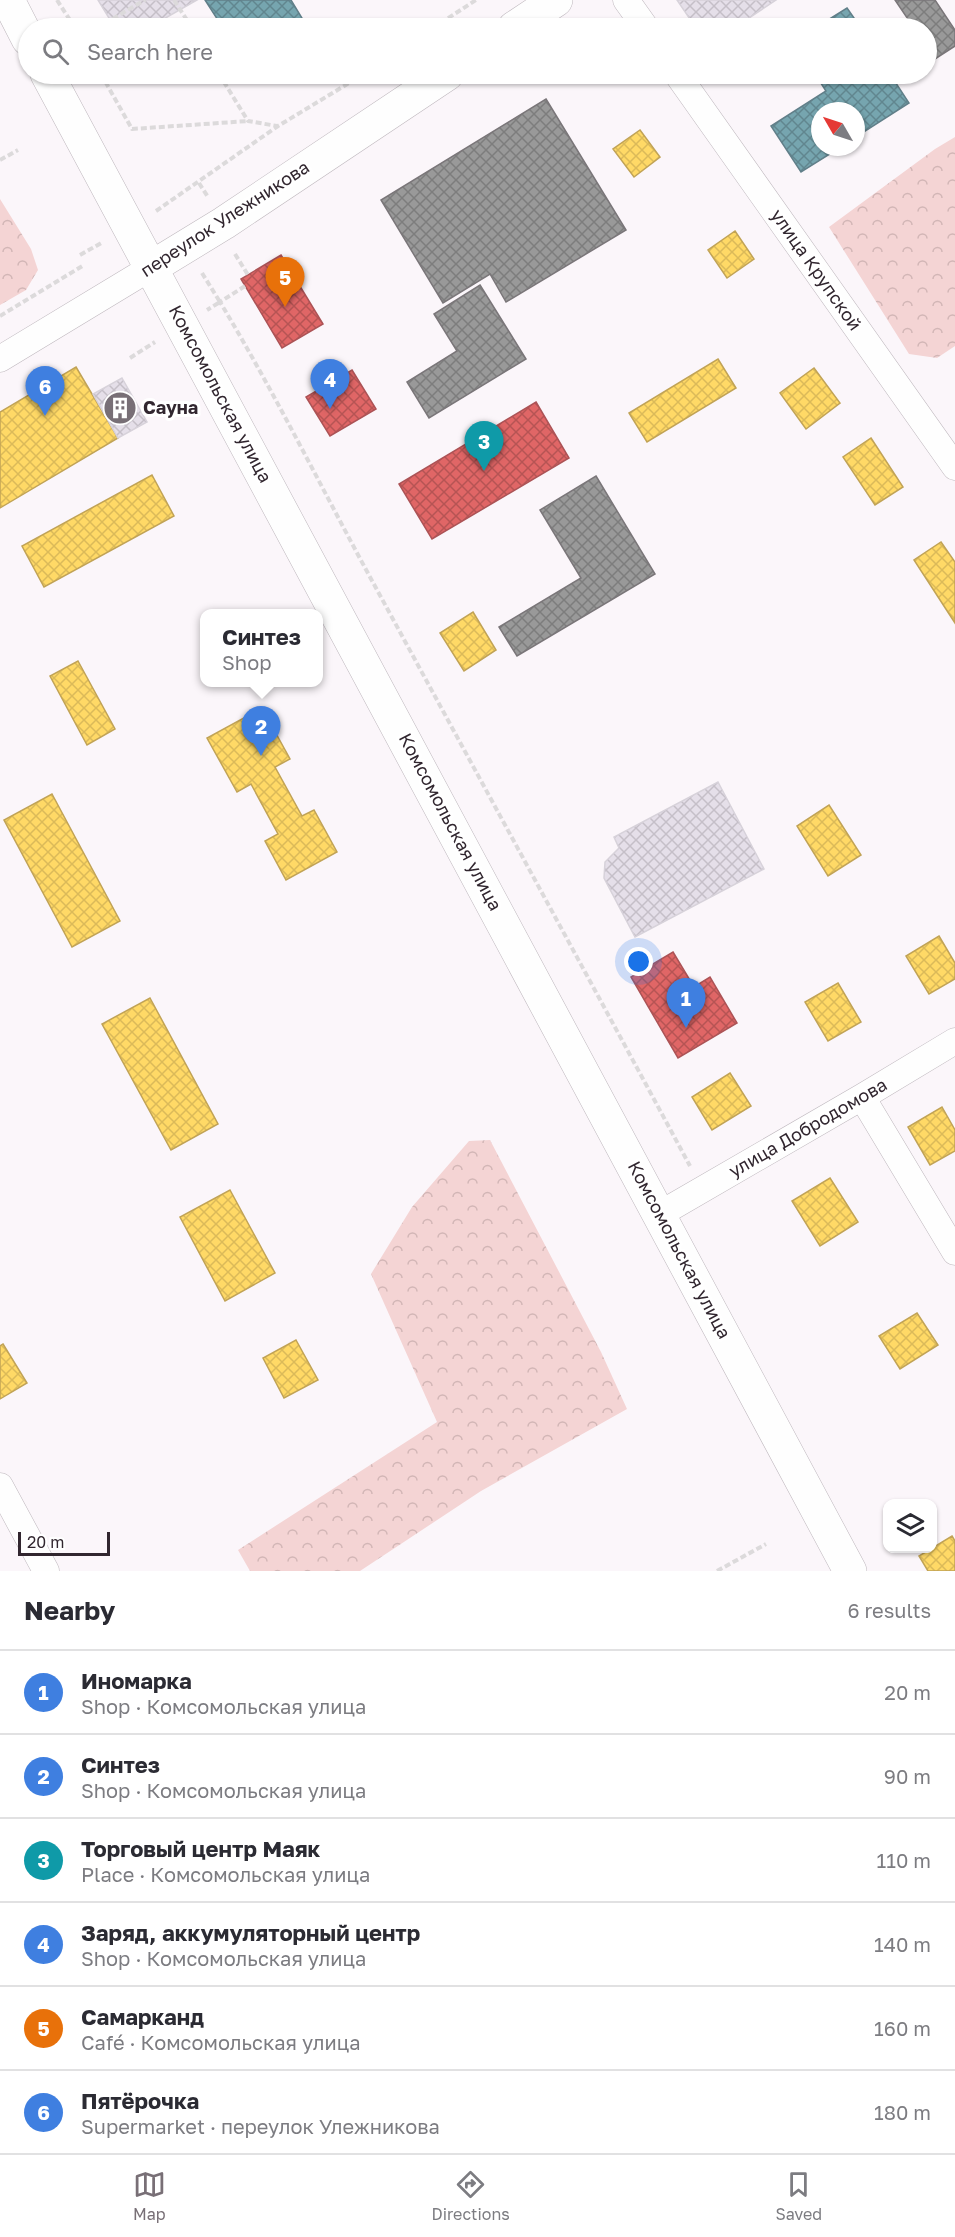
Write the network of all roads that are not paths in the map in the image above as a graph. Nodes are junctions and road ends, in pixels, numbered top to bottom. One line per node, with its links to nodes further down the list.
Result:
1 (8, 0): 6 (main road)
2 (556, 0): 4 (main road)
3 (626, 0): 5 (street)
4 (529, 18)
5 (639, 18)
6 (18, 20)
7 (52, 84): 10 (main road, Комсомольская улица)
8 (434, 84): 10 (main road, переулок Улежникова)
9 (684, 84): 12 (street, улица Крупской)
10 (152, 267): 11 (street, переулок Улежникова); 15 (main road, Комсомольская улица)
11 (0, 358)
12 (955, 467)
13 (955, 1041): 14 (street, улица Добродомова)
14 (862, 1097): 15 (street, улица Добродомова); 16 (street)
15 (660, 1214): 19 (main road, Комсомольская улица)
16 (955, 1252)
17 (0, 1486): 18 (street)
18 (46, 1571)
19 (850, 1571)

